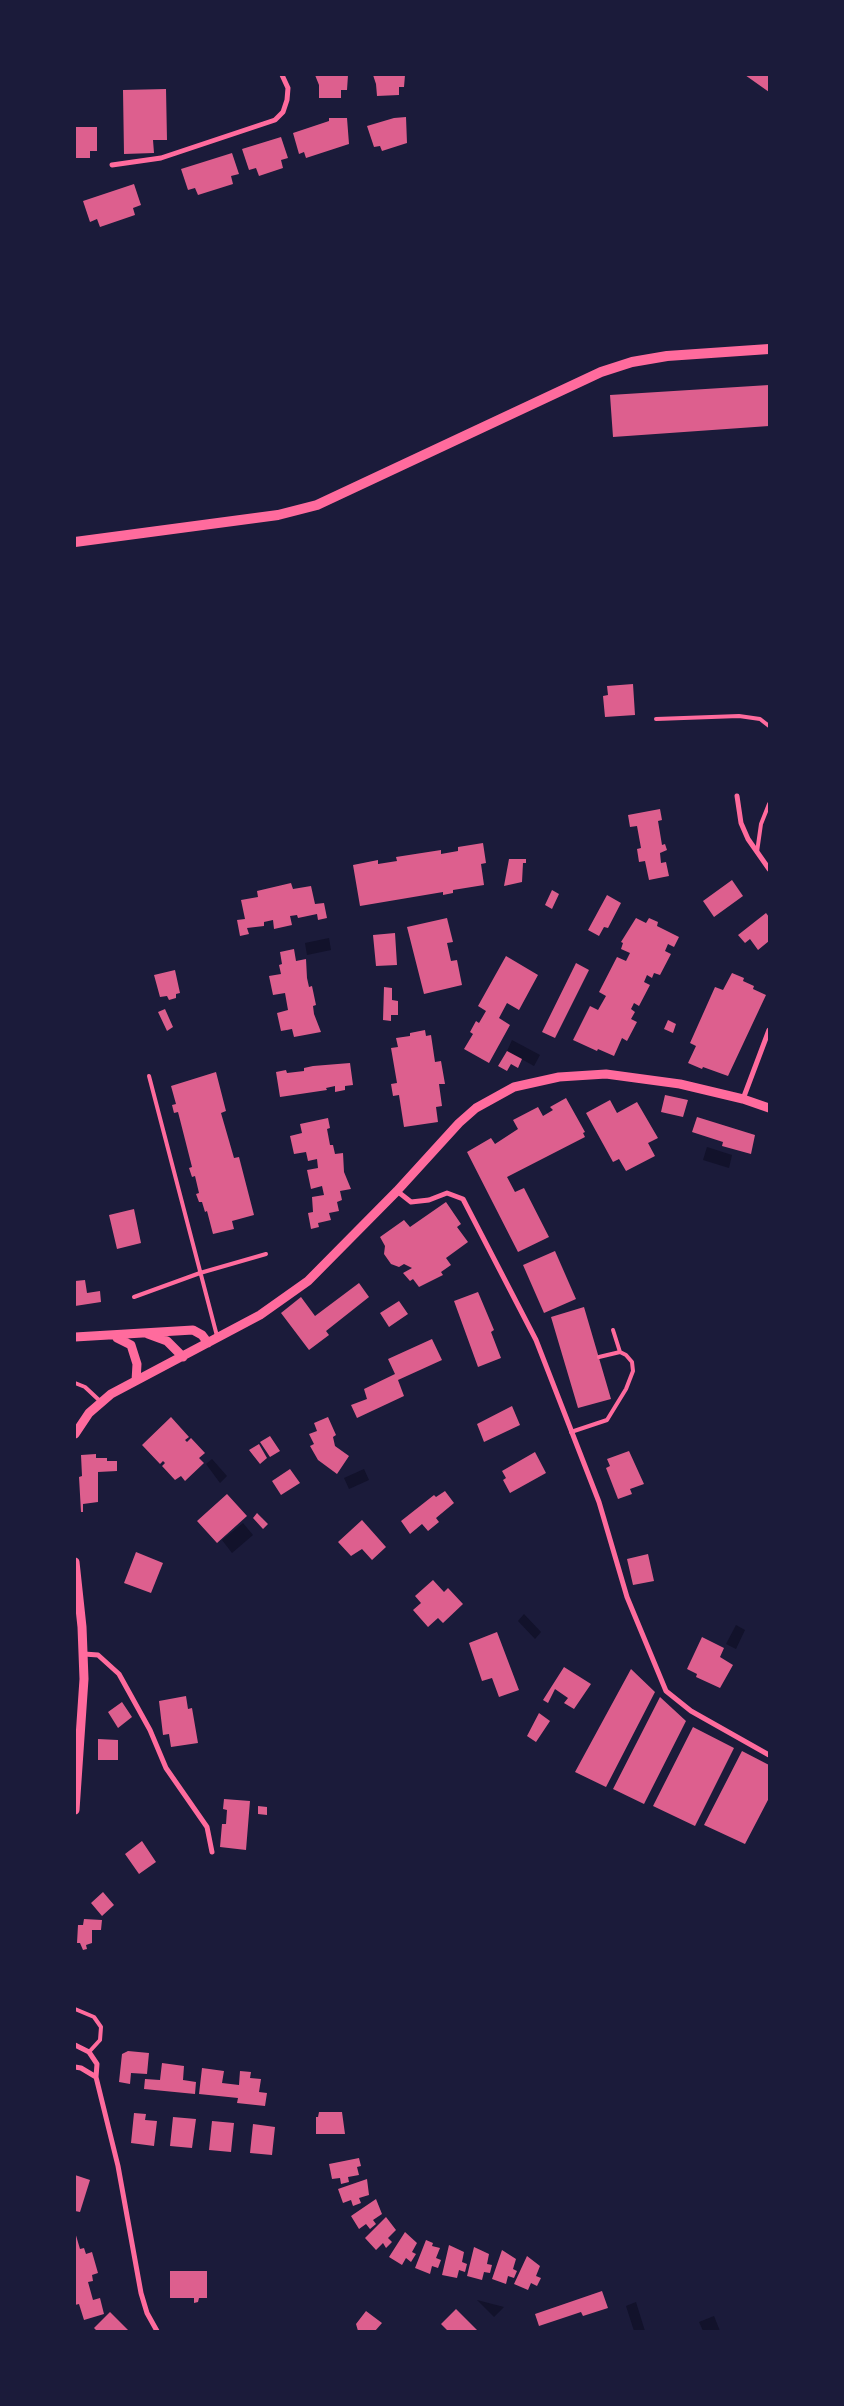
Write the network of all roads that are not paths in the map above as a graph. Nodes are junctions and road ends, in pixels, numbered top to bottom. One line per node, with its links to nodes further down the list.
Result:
1 (282, 75): 2 (street)
2 (112, 165)
3 (769, 349): 4 (main road)
4 (75, 542)
5 (656, 719): 6 (lane)
6 (769, 726)
7 (737, 796): 9 (street)
8 (769, 804): 9 (lane)
9 (757, 852): 10 (street)
10 (769, 868)
11 (769, 1030): 13 (street)
12 (148, 1076): 17 (lane)
13 (743, 1099): 14 (street); 15 (street)
14 (769, 1108)
15 (397, 1191): 23 (street); 31 (street)
16 (266, 1254): 17 (lane)
17 (200, 1273): 18 (lane); 23 (lane)
18 (134, 1297)
19 (613, 1330): 25 (lane)
20 (146, 1333): 22 (street); 24 (street); 26 (street)
21 (75, 1337): 22 (street)
22 (112, 1337): 28 (street)
23 (217, 1338): 24 (street)
24 (208, 1343): 26 (street)
25 (620, 1352): 27 (lane); 31 (lane)
26 (183, 1357): 28 (street)
27 (599, 1357)
28 (136, 1381): 30 (street)
29 (75, 1383): 30 (lane)
30 (100, 1401): 32 (street)
31 (571, 1432): 35 (street)
32 (75, 1434)
33 (75, 1562): 34 (street)
34 (84, 1654): 36 (street); 37 (street)
35 (769, 1755)
36 (75, 1810)
37 (212, 1852)
38 (75, 2009): 40 (lane)
39 (75, 2045): 40 (street)
40 (89, 2052): 42 (street)
41 (75, 2067): 42 (street)
42 (96, 2077): 43 (street)
43 (158, 2331)

